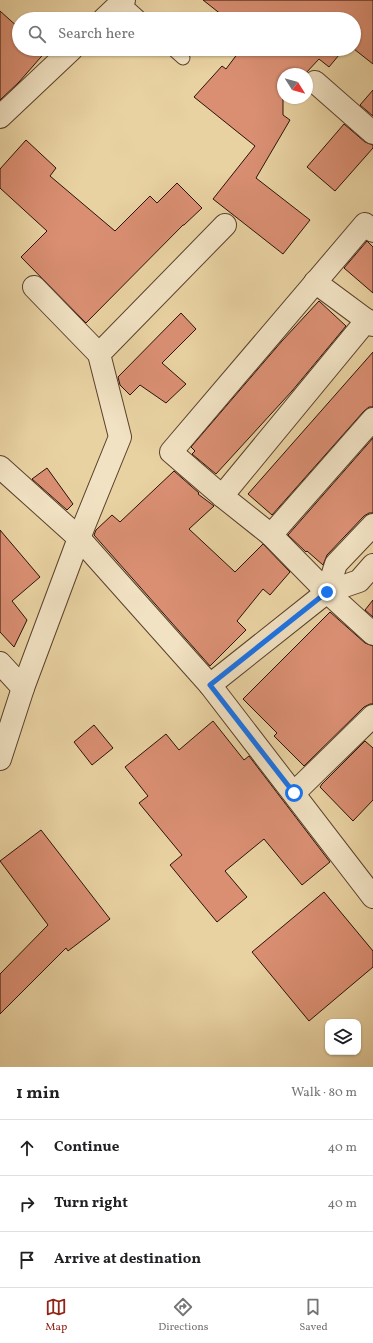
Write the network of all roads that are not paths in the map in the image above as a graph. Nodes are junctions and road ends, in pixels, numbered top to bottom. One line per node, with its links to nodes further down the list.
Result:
1 (123, 1): 2 (street); 3 (lane)
2 (111, 12)
3 (134, 12)
4 (65, 56): 6 (street)
5 (315, 82): 7 (street)
6 (0, 117)
7 (373, 132)
8 (225, 225): 13 (street)
9 (373, 232): 10 (street)
10 (315, 282): 12 (street); 16 (street)
11 (34, 287): 13 (street)
12 (370, 322): 16 (street)
13 (99, 354): 19 (street)
14 (373, 419): 18 (street)
15 (0, 467): 19 (street)
16 (222, 496): 18 (street)
17 (373, 525): 21 (street)
18 (271, 535): 21 (street)
19 (79, 538): 24 (street); 25 (street)
20 (373, 565): 21 (street)
21 (327, 592): 22 (street); 24 (street)
22 (373, 634)
23 (0, 663): 25 (street)
24 (210, 685): 28 (street)
25 (23, 688): 27 (street)
26 (373, 716): 28 (street)
27 (0, 759)
28 (294, 793): 29 (street)
29 (370, 886)

